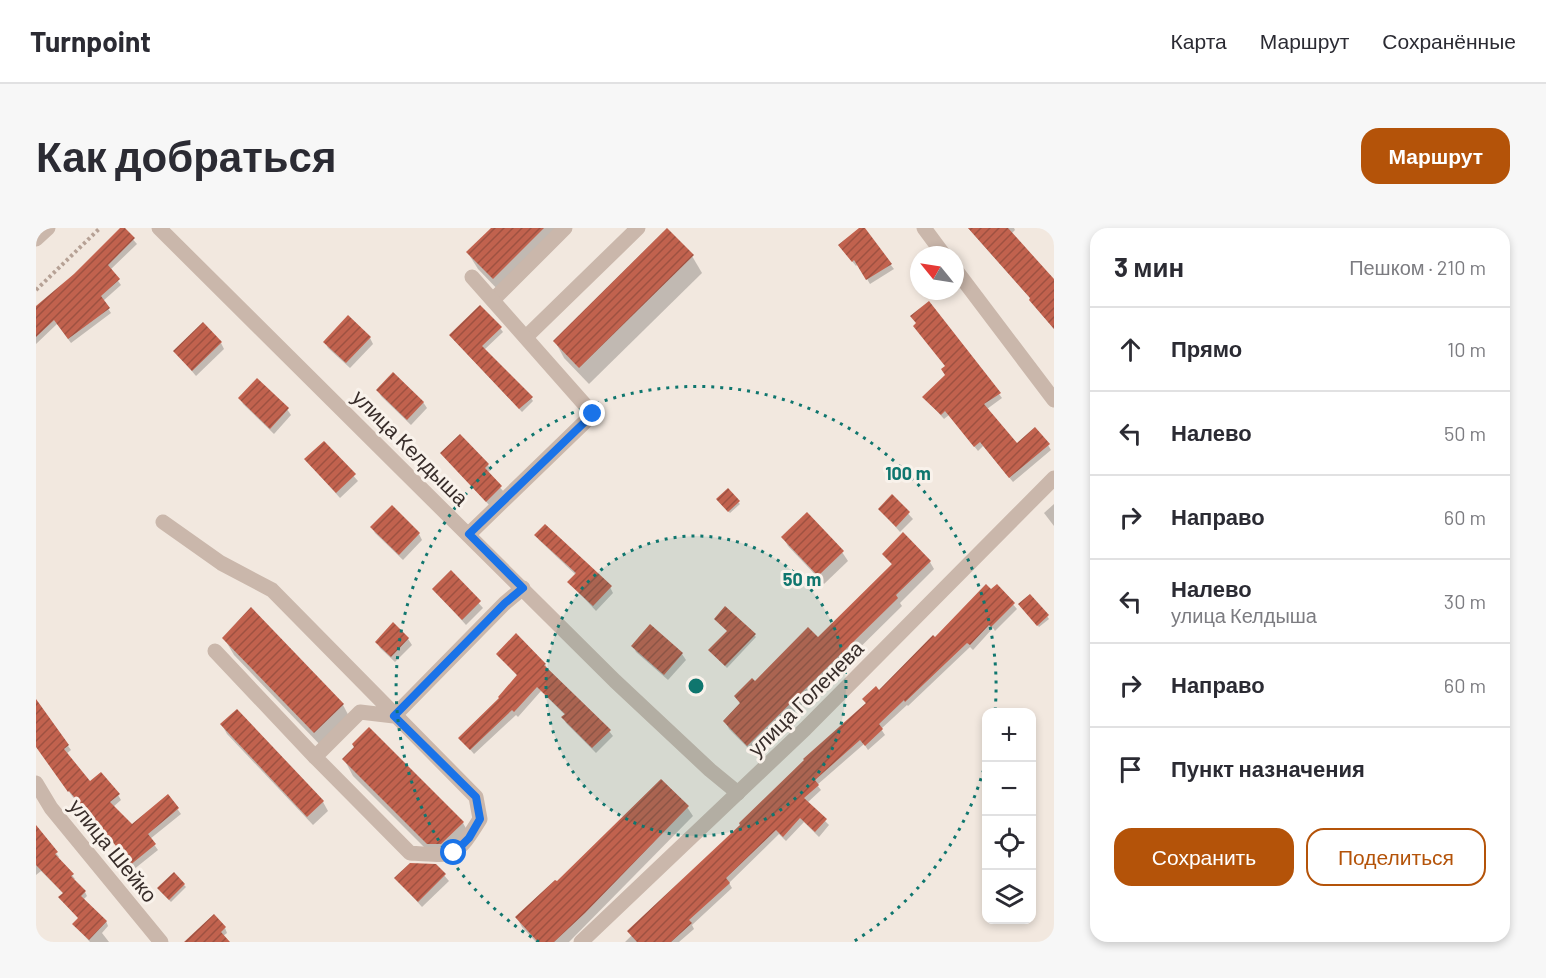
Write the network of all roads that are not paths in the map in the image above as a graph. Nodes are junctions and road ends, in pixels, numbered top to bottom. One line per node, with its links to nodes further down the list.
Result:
1 (48, 228): 6 (street)
2 (159, 228): 15 (street, улица Келдыша)
3 (566, 228): 10 (street)
4 (638, 228): 11 (street)
5 (924, 228): 7 (street)
6 (36, 239)
7 (937, 246)
8 (472, 277): 10 (street)
9 (964, 281): 12 (street)
10 (493, 300): 11 (street)
11 (526, 337): 15 (street)
12 (1054, 400)
13 (1054, 478): 21 (street, улица Голенева)
14 (164, 522): 18 (street)
15 (469, 534): 16 (street, улица Келдыша)
16 (523, 588): 18 (street); 21 (street, улица Келдыша)
17 (215, 651): 19 (street)
18 (394, 716): 19 (street); 19 (street)
19 (315, 757)
20 (36, 783): 22 (street, улица Шейко)
21 (738, 793): 23 (street, улица Голенева)
22 (161, 942)
23 (581, 942)

